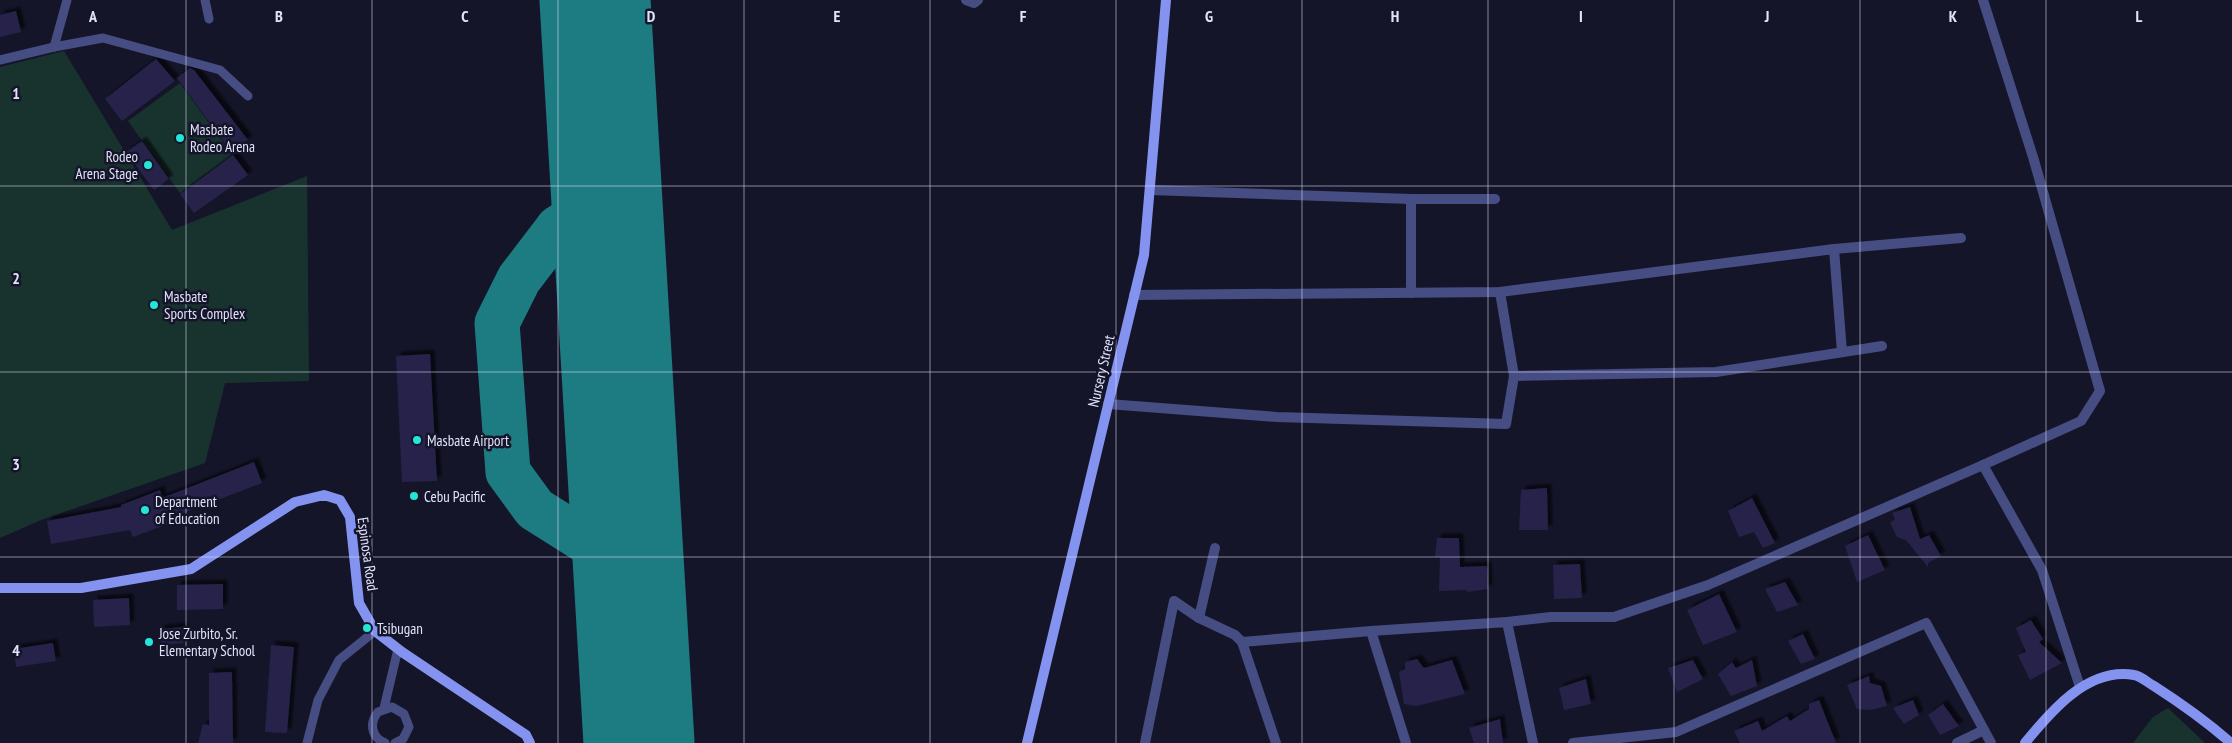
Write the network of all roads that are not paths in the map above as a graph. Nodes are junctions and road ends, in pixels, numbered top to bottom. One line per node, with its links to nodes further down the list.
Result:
1 (67, 0): 8 (lane)
2 (205, 0): 7 (lane)
3 (966, 0): 4 (street)
4 (978, 0)
5 (1166, 0): 11 (street, Nursery Street)
6 (1983, 0): 23 (street)
7 (208, 19)
8 (54, 47): 9 (lane); 10 (lane)
9 (0, 60)
10 (248, 96)
11 (1150, 190): 12 (street); 18 (street, Nursery Street)
12 (1411, 199): 13 (street); 17 (street)
13 (1495, 199)
14 (1961, 238): 15 (street)
15 (1834, 249): 16 (street); 20 (street)
16 (1500, 292): 17 (street); 21 (street)
17 (1411, 293): 18 (street)
18 (1134, 294): 22 (street, Nursery Street)
19 (1882, 346): 20 (street)
20 (1842, 352): 21 (street)
21 (1514, 376): 22 (street)
22 (1108, 404): 39 (street, Nursery Street)
23 (1984, 465): 27 (street); 32 (street)
24 (1216, 548): 26 (street)
25 (0, 588): 29 (street, Espinosa Road)
26 (1199, 618): 30 (street); 40 (street)
27 (1508, 622): 28 (street); 43 (street)
28 (1371, 630): 30 (street); 42 (street)
29 (374, 631): 31 (street, Espinosa Road); 35 (lane)
30 (1242, 642): 41 (street)
31 (398, 649): 33 (lane); 38 (street, Espinosa Road)
32 (2080, 687): 47 (street); 48 (street)
33 (384, 708): 36 (lane); 37 (lane)
34 (1984, 730): 44 (street); 45 (street); 46 (street)
35 (307, 743)
36 (385, 743)
37 (395, 743)
38 (530, 743)
39 (1028, 743)
40 (1145, 743)
41 (1276, 743)
42 (1406, 743)
43 (1533, 743)
44 (1573, 743)
45 (1957, 743)
46 (1991, 743)
47 (2026, 743)
48 (2232, 743)

